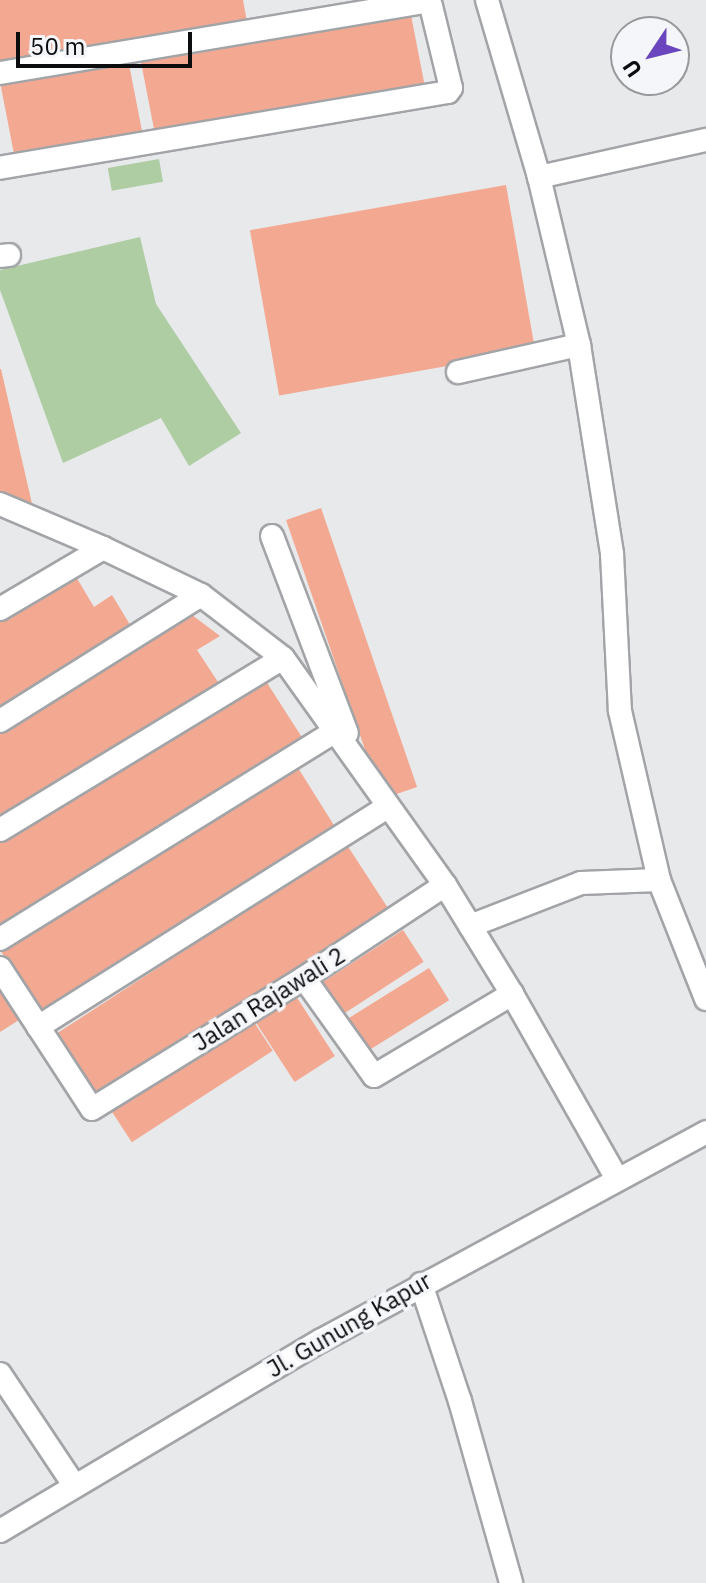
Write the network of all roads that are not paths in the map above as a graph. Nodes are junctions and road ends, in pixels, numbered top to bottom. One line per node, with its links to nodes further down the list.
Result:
1 (487, 0): 5 (street)
2 (0, 73): 4 (street)
3 (706, 140): 5 (street)
4 (0, 168)
5 (539, 177): 6 (street)
6 (579, 345): 7 (street); 19 (street)
7 (458, 372)
8 (0, 504): 10 (street)
9 (272, 536): 16 (street)
10 (103, 548): 11 (street); 12 (street)
11 (201, 595): 13 (street); 14 (street)
12 (0, 609)
13 (283, 658): 15 (street); 18 (street)
14 (0, 721)
15 (336, 731): 16 (street); 22 (street)
16 (362, 771): 17 (street)
17 (387, 807): 20 (street); 27 (street)
18 (0, 830)
19 (659, 880): 21 (street); 26 (street)
20 (445, 885): 21 (street); 24 (street, Jalan Rajawali 2)
21 (470, 926): 25 (street)
22 (0, 939)
23 (0, 968): 27 (street)
24 (304, 978): 25 (street); 27 (street, Jalan Rajawali 2)
25 (512, 994): 29 (street)
26 (706, 999)
27 (38, 1027)
28 (706, 1132): 29 (street, Jl. Gunung Kapur)
29 (617, 1179): 30 (street, Jl. Gunung Kapur)
30 (421, 1284): 32 (street, Jl. Gunung Kapur); 34 (street)
31 (0, 1374): 32 (street)
32 (74, 1485): 33 (street, Jl. Gunung Kapur)
33 (0, 1531)
34 (511, 1583)

